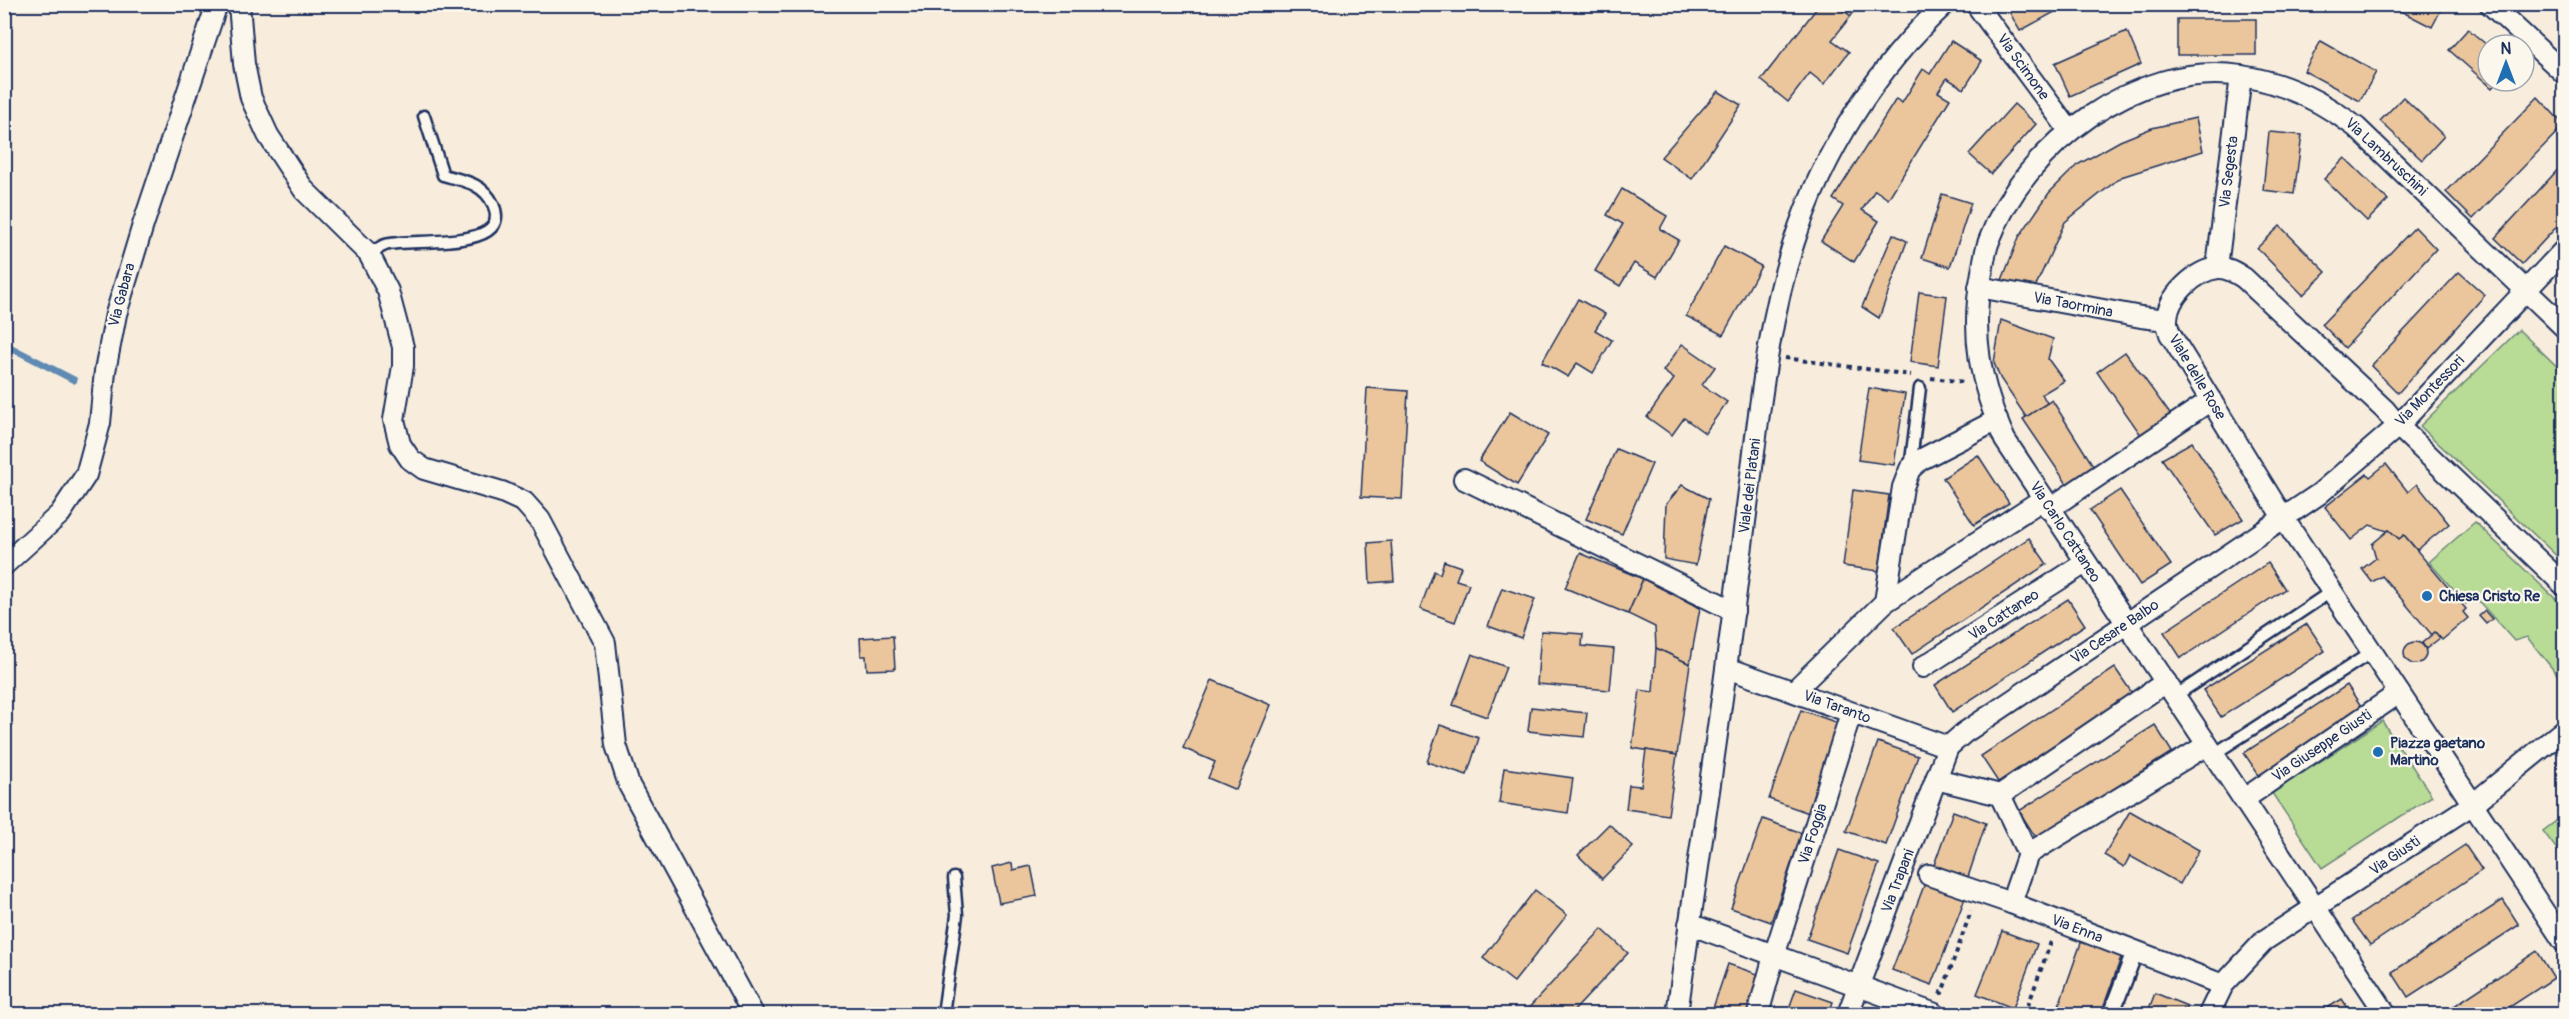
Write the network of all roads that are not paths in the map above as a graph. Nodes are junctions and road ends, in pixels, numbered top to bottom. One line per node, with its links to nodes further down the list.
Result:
1 (217, 4): 26 (street, Via Gabara)
2 (239, 4): 11 (street)
3 (1945, 4): 30 (street, Viale dei Platani)
4 (1976, 4): 9 (street, Via Scimone)
5 (2490, 4): 6 (street)
6 (2565, 74)
7 (2241, 76): 9 (street, Via Lambruschini); 12 (street, Via Segesta); 14 (street, Via Lambruschini)
8 (424, 116): 11 (lane)
9 (2069, 130): 13 (street, Via Carlo Cattaneo)
10 (2565, 250): 14 (street, Via Montessori)
11 (369, 254): 57 (street)
12 (2217, 267): 15 (street, Viale delle Rose); 20 (street)
13 (1979, 287): 15 (street, Via Taormina); 19 (street, Via Carlo Cattaneo)
14 (2525, 290): 16 (street, Via Lambruschini); 20 (street, Via Montessori)
15 (2166, 320): 18 (street, Viale delle Rose)
16 (2565, 327)
17 (1920, 388): 21 (lane)
18 (2211, 400): 23 (street); 24 (street, Viale delle Rose)
19 (1997, 420): 21 (street); 23 (street, Via Carlo Cattaneo)
20 (2398, 426): 24 (street, Via Montessori); 27 (street)
21 (1910, 469): 29 (street)
22 (1464, 479): 30 (street)
23 (2046, 504): 25 (street, Via Carlo Cattaneo); 29 (street)
24 (2282, 516): 28 (street, Viale delle Rose); 31 (street, Via Cesare Balbo)
25 (2085, 563): 31 (street, Via Carlo Cattaneo); 33 (street, Via Cattaneo)
26 (4, 565)
27 (2565, 585)
28 (2332, 591): 32 (street, Viale delle Rose); 35 (lane)
29 (1885, 602): 36 (street)
30 (1734, 611): 34 (street, Viale dei Platani)
31 (2127, 624): 35 (street, Via Carlo Cattaneo); 40 (street, Via Cesare Balbo)
32 (2372, 652): 37 (street, Viale delle Rose); 41 (lane)
33 (1923, 667)
34 (1727, 668): 36 (street, Via Taranto); 51 (street, Viale dei Platani)
35 (2170, 689): 41 (street, Via Carlo Cattaneo); 43 (street)
36 (1794, 691): 38 (street, Via Taranto)
37 (2399, 693): 44 (street, Via Giuseppe Giusti); 45 (street, Viale delle Rose)
38 (1851, 712): 40 (street, Via Taranto); 54 (street, Via Foggia)
39 (2565, 730): 45 (street, Via Giusti)
40 (1948, 747): 42 (street, Via Trapani)
41 (2210, 750): 44 (street, Via Carlo Cattaneo); 46 (street)
42 (1936, 779): 43 (street); 56 (street, Via Trapani)
43 (2000, 795): 46 (street)
44 (2244, 799): 50 (street, Via Carlo Cattaneo)
45 (2473, 804): 50 (street, Via Giusti); 52 (street, Viale delle Rose)
46 (2028, 854): 49 (street)
47 (1929, 875): 49 (street, Via Enna)
48 (954, 878): 58 (lane)
49 (2011, 903): 53 (street, Via Enna)
50 (2317, 908): 55 (street, Via Giusti); 65 (street, Via Carlo Cattaneo)
51 (1689, 924): 54 (street); 59 (street, Viale dei Platani)
52 (2565, 942)
53 (2135, 951): 55 (street, Via Enna); 63 (street)
54 (1774, 956): 56 (street); 60 (street, Via Foggia)
55 (2223, 985): 64 (street, Via Giusti)
56 (1858, 987): 61 (street, Via Trapani); 62 (street)
57 (753, 1014)
58 (943, 1014)
59 (1677, 1014)
60 (1758, 1014)
61 (1848, 1014)
62 (1935, 1014)
63 (2111, 1014)
64 (2209, 1014)
65 (2386, 1014)

